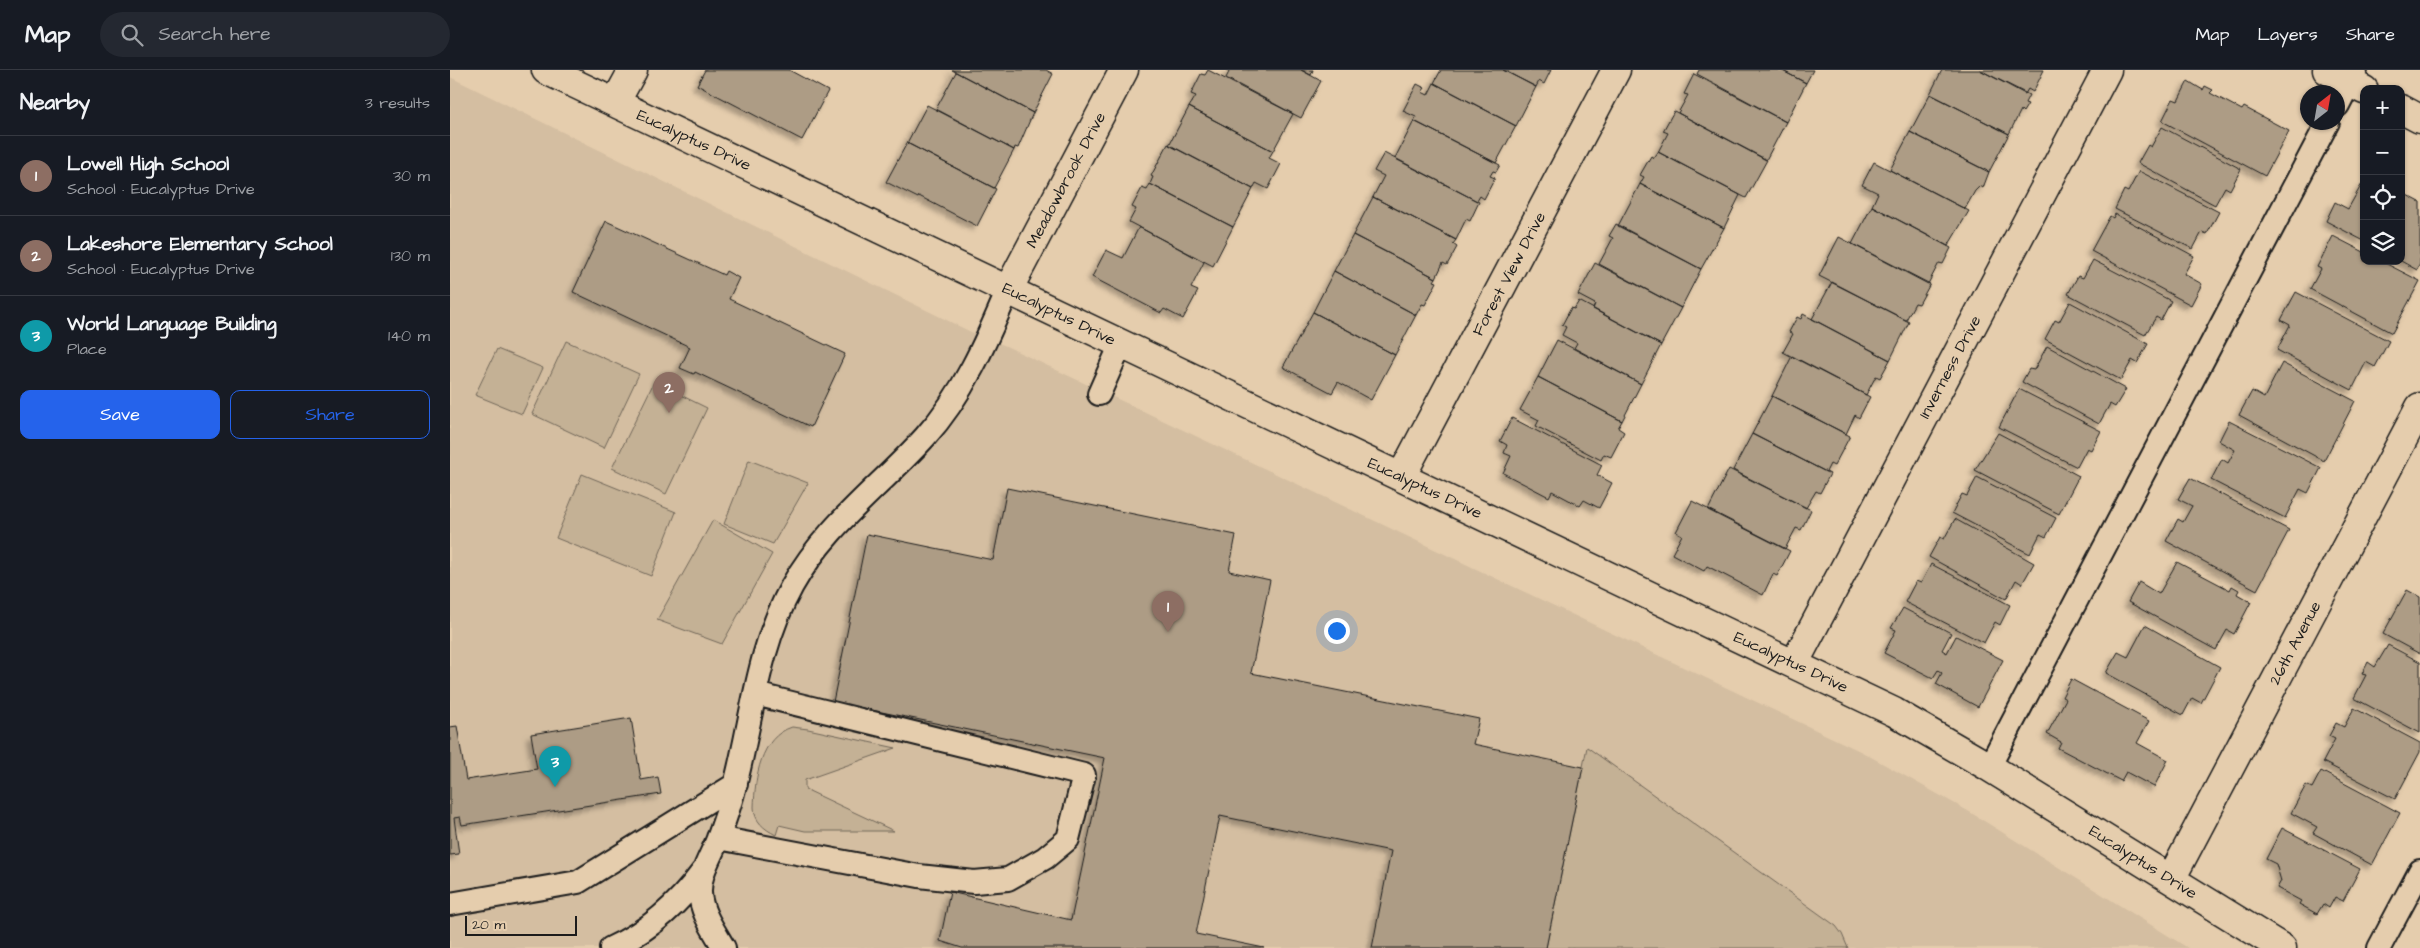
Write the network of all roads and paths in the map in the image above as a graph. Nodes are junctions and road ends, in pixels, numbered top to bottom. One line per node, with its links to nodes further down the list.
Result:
1 (546, 70): 6 (street, Eucalyptus Drive)
2 (633, 70): 6 (street)
3 (1124, 70): 10 (street, Meadowbrook Drive)
4 (1616, 70): 14 (street, Forest View Drive)
5 (2107, 70): 15 (street, Inverness Drive)
6 (615, 103): 10 (street, Eucalyptus Drive)
7 (2405, 112): 8 (street)
8 (2420, 119)
9 (2324, 130): 17 (lane)
10 (1008, 290): 11 (street, Eucalyptus Drive); 16 (lane)
11 (1122, 344): 12 (lane); 14 (street, Eucalyptus Drive)
12 (1099, 394)
13 (2420, 407): 22 (street, 26th Avenue)
14 (1401, 477): 15 (street, Eucalyptus Drive)
15 (1794, 664): 17 (street, Eucalyptus Drive)
16 (755, 694): 18 (lane); 19 (lane)
17 (1989, 767): 22 (street, Eucalyptus Drive)
18 (736, 784): 19 (lane); 23 (lane)
19 (718, 838): 20 (lane)
20 (705, 868): 24 (lane); 25 (lane)
21 (2420, 871): 27 (lane)
22 (2171, 880): 26 (street, Eucalyptus Drive)
23 (450, 904)
24 (611, 948)
25 (724, 948)
26 (2282, 948)
27 (2379, 948)

